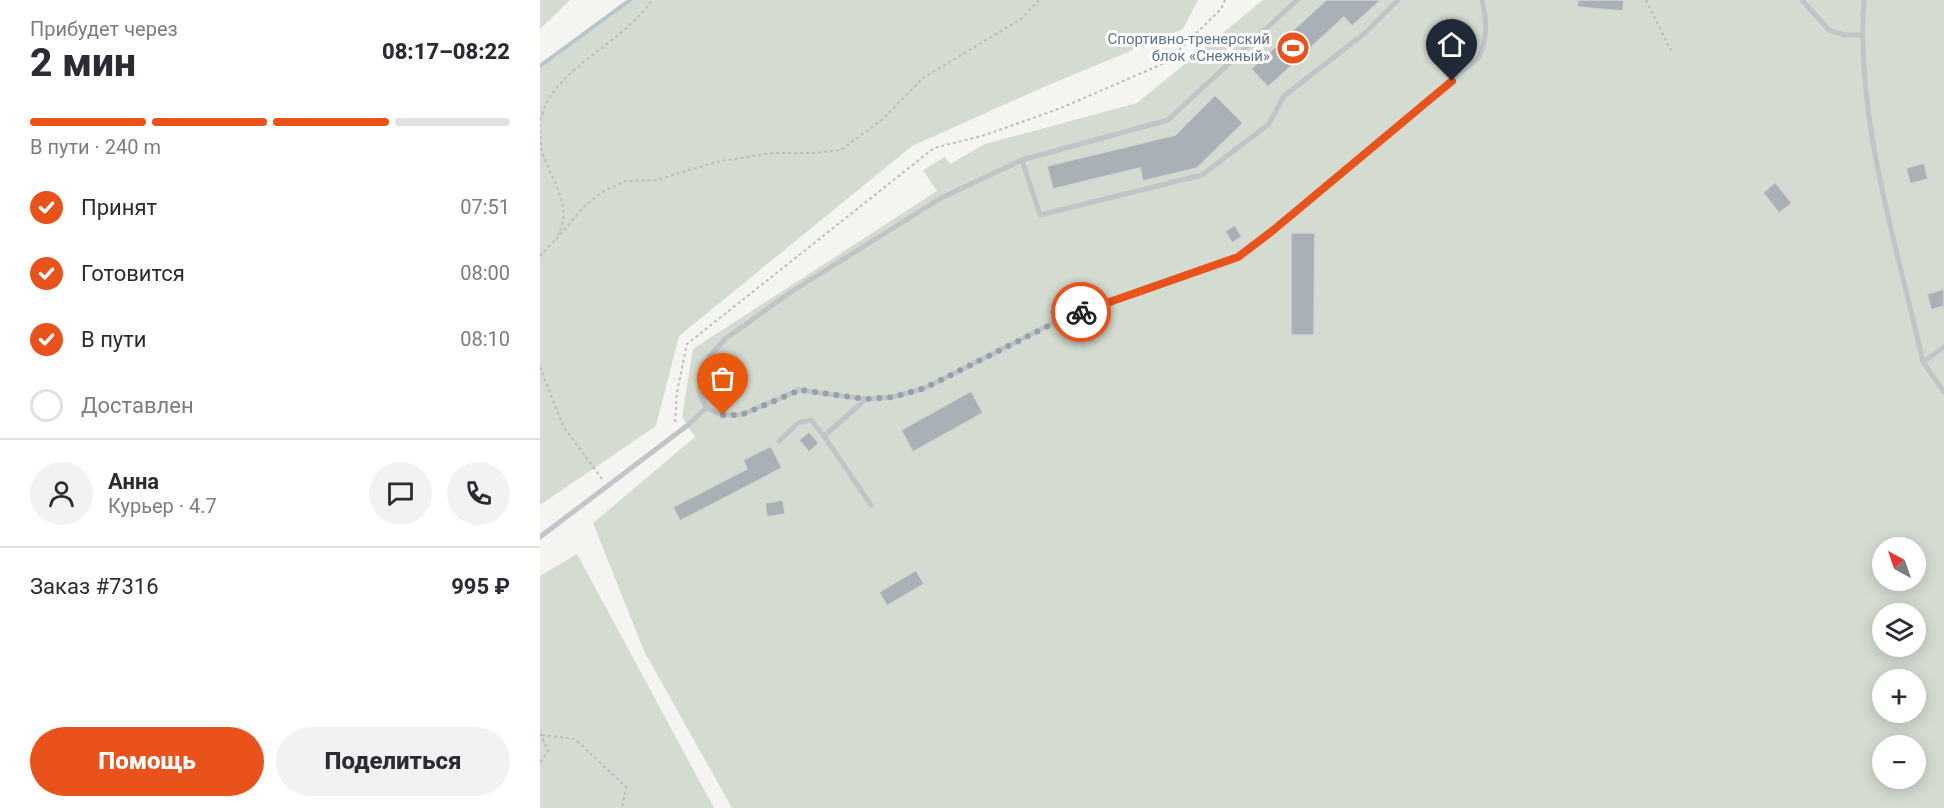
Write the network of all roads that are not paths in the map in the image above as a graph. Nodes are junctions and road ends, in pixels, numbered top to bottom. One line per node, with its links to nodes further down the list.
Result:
1 (1297, 0): 7 (lane)
2 (1398, 0): 7 (lane)
3 (1482, 0): 11 (lane)
4 (1802, 0): 6 (lane)
5 (1864, 0): 6 (lane)
6 (1861, 35): 9 (lane)
7 (1022, 160): 12 (lane)
8 (1944, 347): 9 (lane)
9 (1923, 362): 10 (lane)
10 (1944, 392)
11 (866, 399): 12 (lane); 13 (lane)
12 (706, 408): 16 (lane)
13 (824, 436): 14 (lane); 15 (lane)
14 (779, 441)
15 (871, 505)
16 (540, 537)

